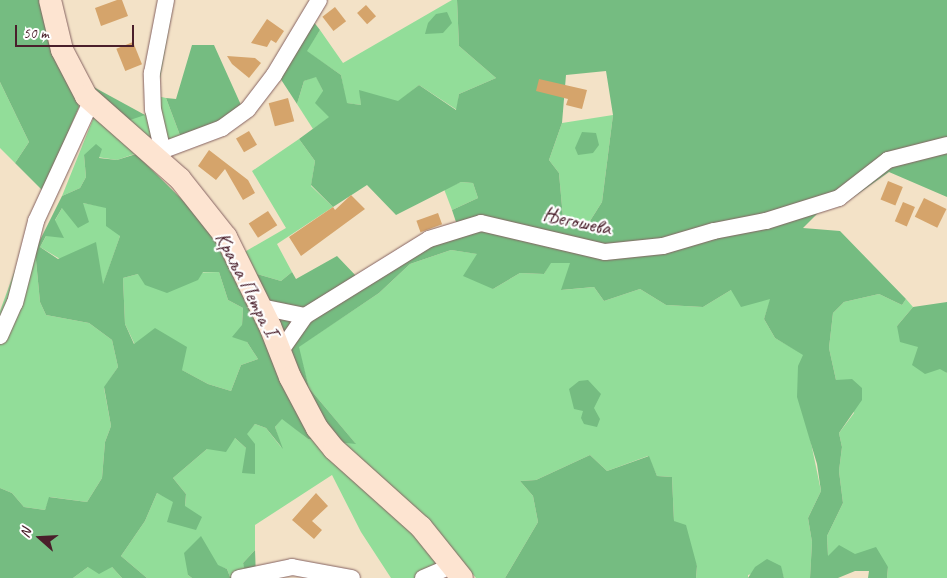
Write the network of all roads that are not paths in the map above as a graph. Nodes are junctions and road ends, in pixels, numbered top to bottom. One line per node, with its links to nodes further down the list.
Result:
1 (50, 0): 4 (street, Краља Петра I)
2 (166, 0): 6 (street)
3 (319, 0): 6 (street)
4 (91, 102): 6 (street, Краља Петра I); 9 (street)
5 (947, 145): 8 (street, Његошева)
6 (158, 151): 7 (street, Краља Петра I)
7 (261, 307): 8 (street); 10 (street, Краља Петра I)
8 (305, 316): 10 (street, Његошева)
9 (0, 336)
10 (280, 352): 11 (street, Краља Петра I)
11 (458, 571): 14 (street, Краља Петра I)
12 (239, 578): 13 (street)
13 (352, 578)
14 (423, 578)

